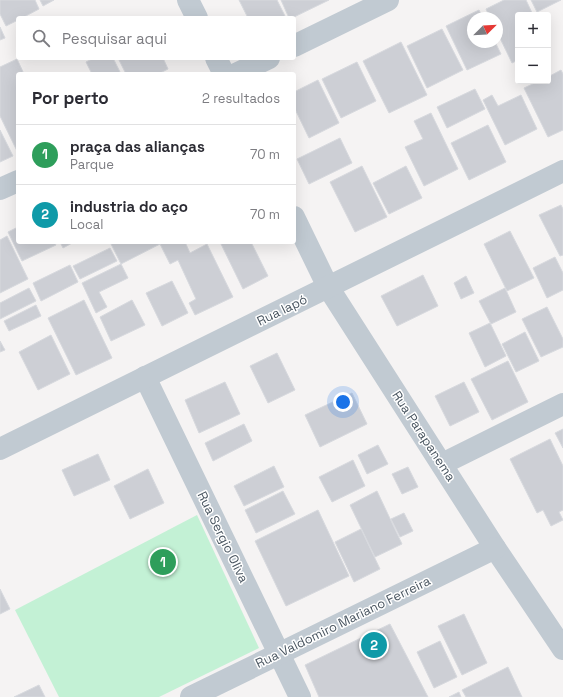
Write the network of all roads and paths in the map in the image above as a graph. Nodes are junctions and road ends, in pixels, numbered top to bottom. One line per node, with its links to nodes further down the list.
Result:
1 (188, 0): 3 (street)
2 (388, 0): 4 (street)
3 (196, 16)
4 (296, 45)
5 (217, 60): 7 (street)
6 (265, 60): 8 (street)
7 (223, 72)
8 (240, 72)
9 (563, 171): 13 (street, Rua Iapó)
10 (16, 182): 11 (street)
11 (0, 189)
12 (296, 221): 13 (street, Rua Parapanema)
13 (328, 287): 14 (street, Rua Iapó); 17 (street, Rua Parapanema)
14 (145, 378): 16 (street, Rua Iapó); 20 (street, Rua Sergio Oliva)
15 (563, 404): 17 (street)
16 (0, 449)
17 (442, 464): 18 (street, Rua Parapanema)
18 (495, 548): 19 (street, Rua Parapanema); 20 (street, Rua Valdomiro Mariano Ferreira)
19 (560, 640)
20 (280, 653): 21 (street, Rua Valdomiro Mariano Ferreira); 22 (street, Rua Sergio Oliva)
21 (191, 697)
22 (300, 697)

